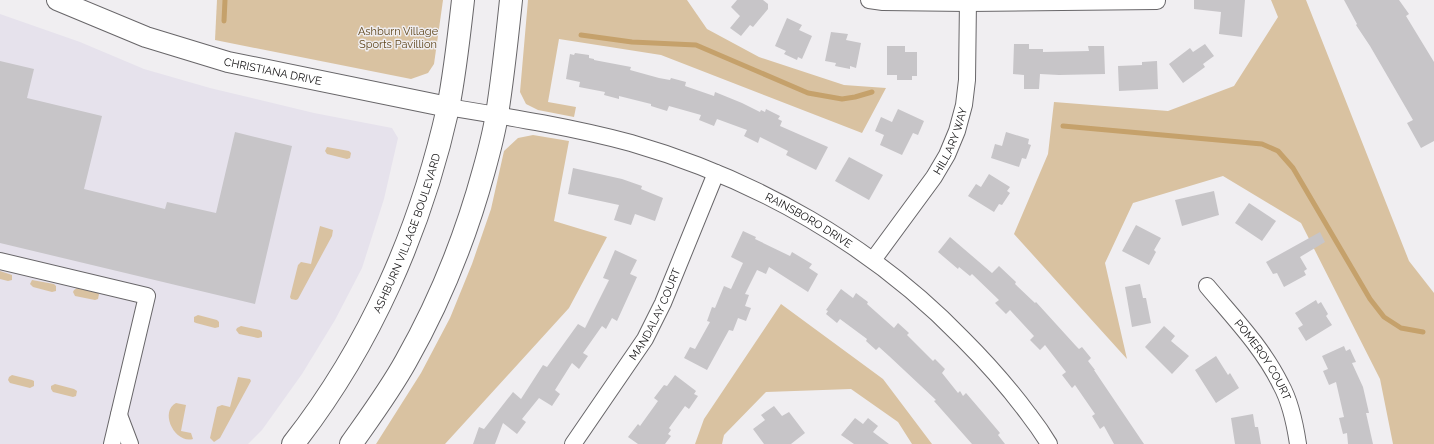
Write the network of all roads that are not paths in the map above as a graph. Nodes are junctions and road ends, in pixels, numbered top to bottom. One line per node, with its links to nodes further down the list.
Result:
1 (57, 0): 7 (street, CHRISTIANA DRIVE)
2 (463, 0): 7 (main road, ASHBURN VILLAGE BOULEVARD)
3 (511, 0): 8 (main road)
4 (869, 0): 6 (street)
5 (1158, 1): 6 (street)
6 (968, 2): 10 (street, HILLARY WAY)
7 (448, 107): 8 (street, CHRISTIANA DRIVE); 16 (main road, ASHBURN VILLAGE BOULEVARD)
8 (497, 115): 9 (street, RAINSBORO DRIVE); 17 (main road)
9 (716, 173): 10 (street, RAINSBORO DRIVE); 18 (street, MANDALAY COURT)
10 (873, 260): 19 (street, RAINSBORO DRIVE)
11 (0, 261): 13 (street)
12 (1207, 286): 20 (street, POMEROY COURT)
13 (119, 415): 14 (street); 15 (street)
14 (112, 444)
15 (130, 444)
16 (293, 444)
17 (351, 444)
18 (573, 444)
19 (1049, 444)
20 (1298, 444)

